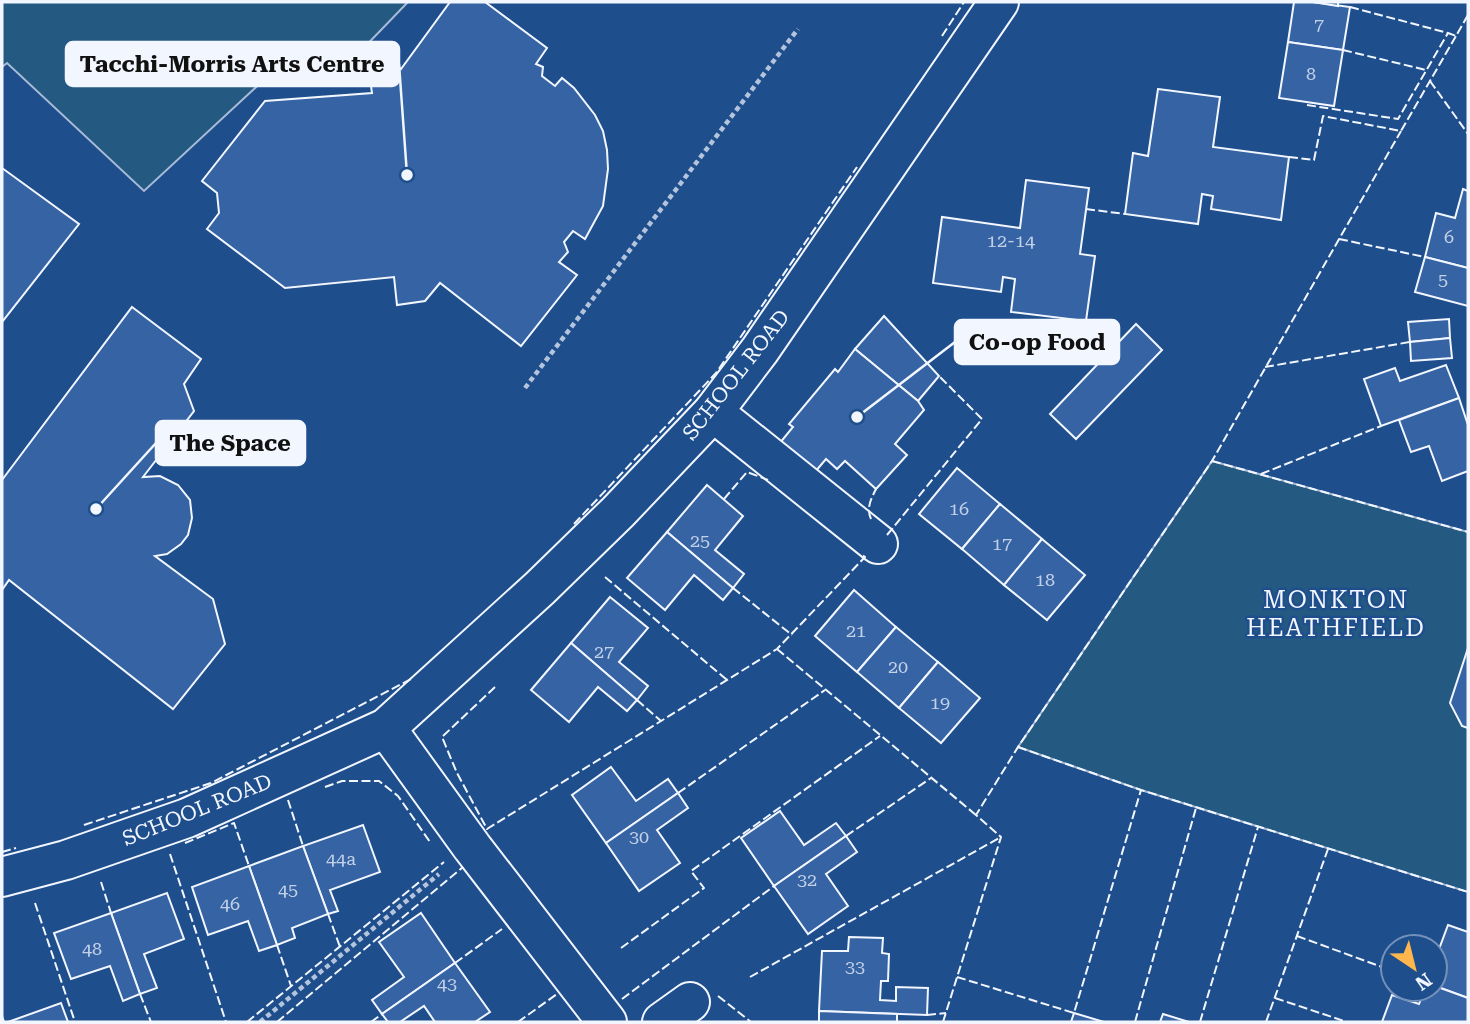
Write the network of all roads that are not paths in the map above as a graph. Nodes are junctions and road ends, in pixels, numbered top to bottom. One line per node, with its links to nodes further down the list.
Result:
1 (999, 2): 2 (street, SCHOOL ROAD)
2 (713, 412): 3 (street); 4 (street, SCHOOL ROAD)
3 (878, 544)
4 (386, 728): 5 (street, SCHOOL ROAD); 6 (street)
5 (2, 877)
6 (607, 1022)

